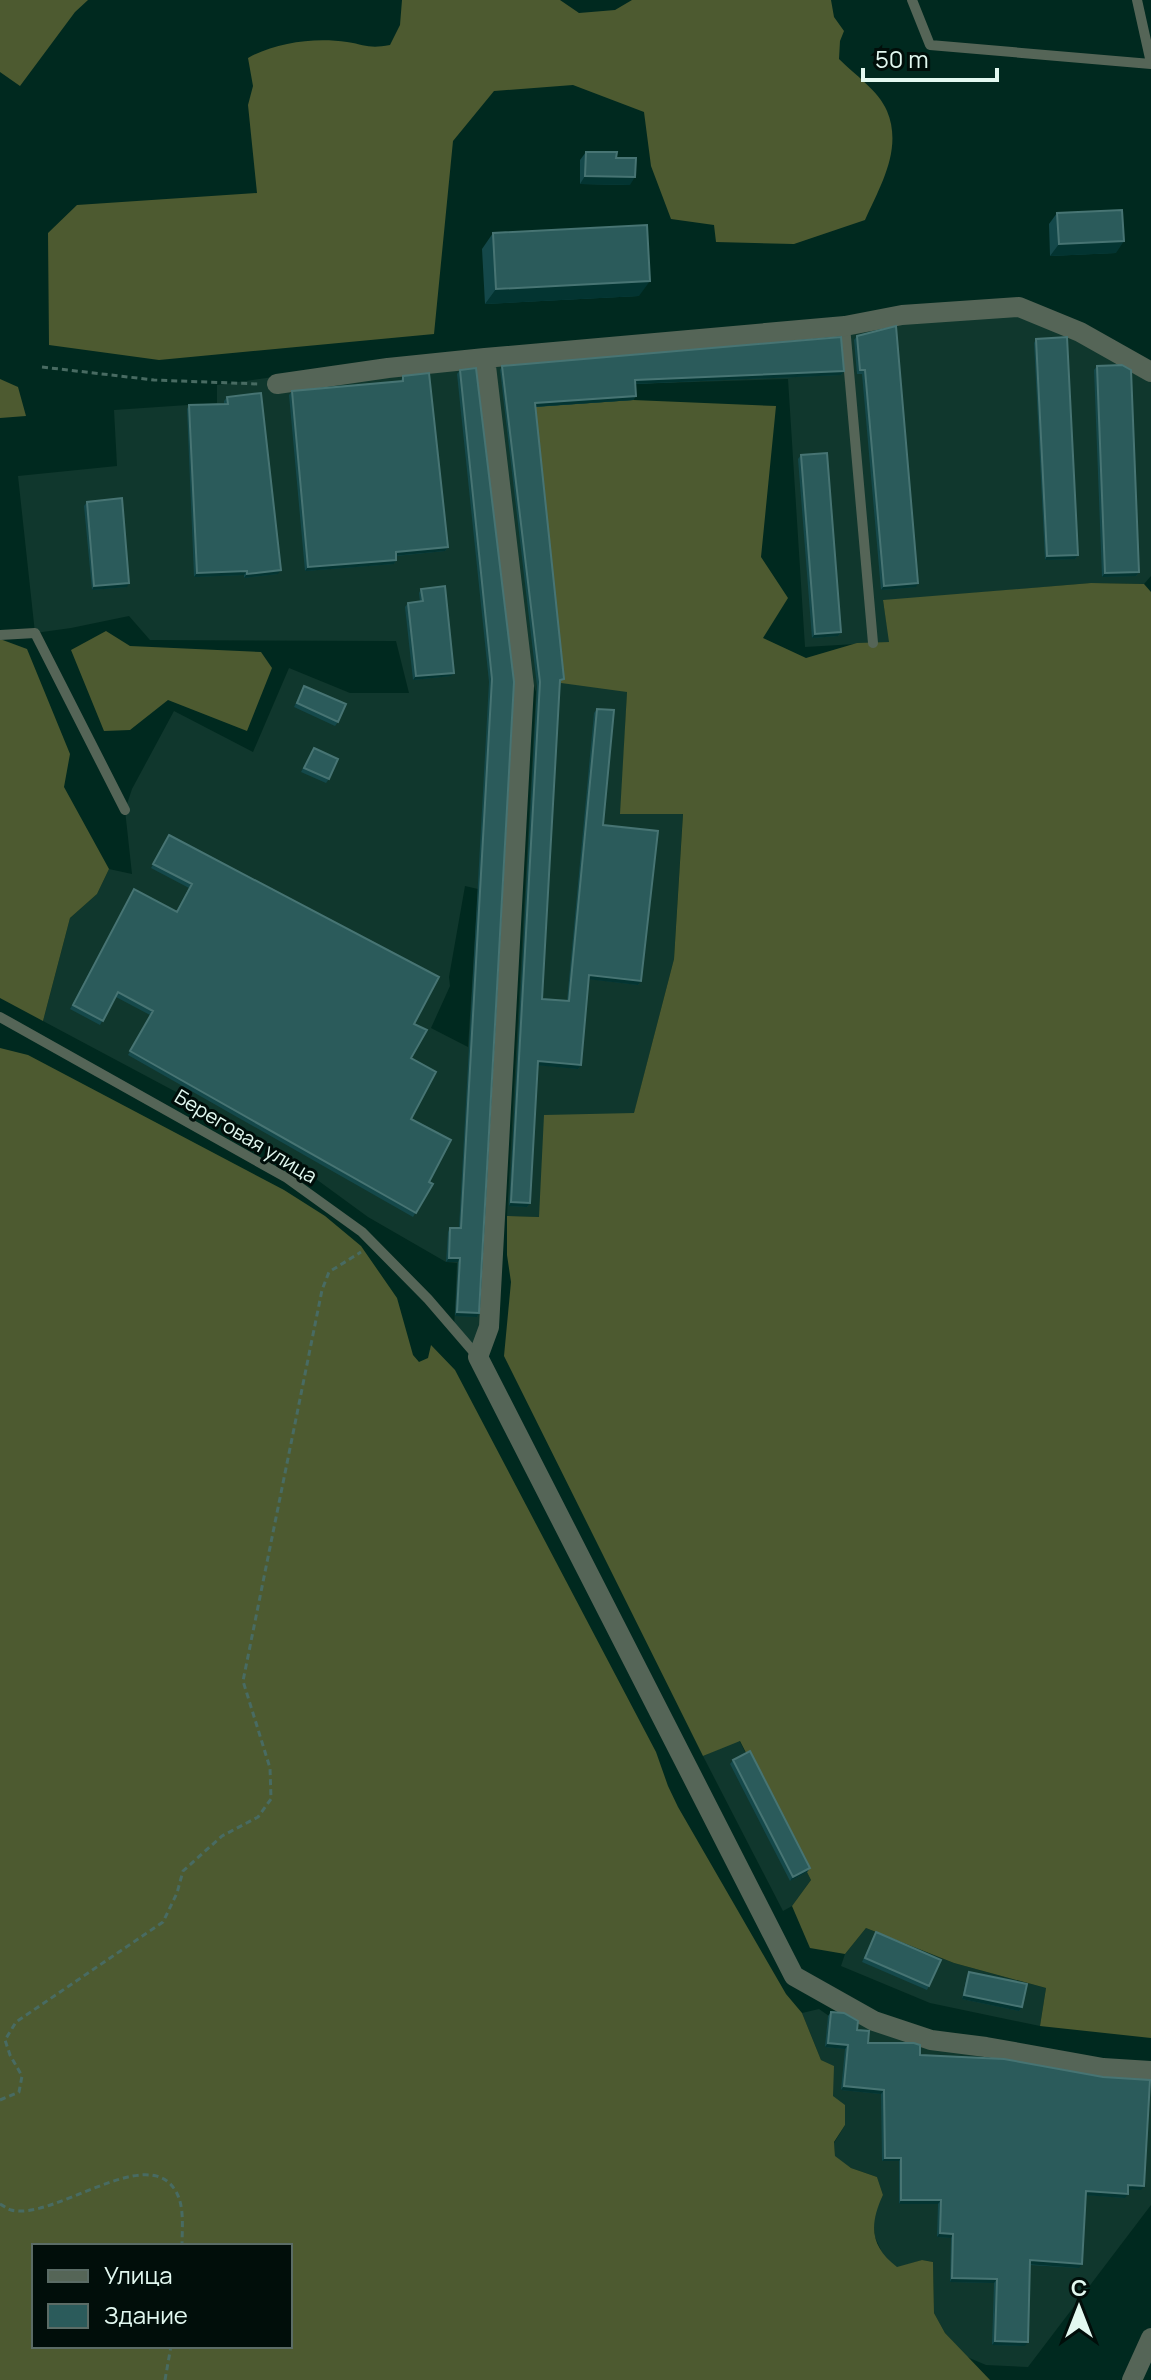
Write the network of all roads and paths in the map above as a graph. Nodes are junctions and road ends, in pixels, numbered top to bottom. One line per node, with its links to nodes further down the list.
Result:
1 (912, 0): 3 (lane)
2 (1137, 0): 3 (lane)
3 (1151, 64)
4 (845, 326): 5 (street); 7 (street); 10 (lane)
5 (485, 358): 8 (street); 14 (street)
6 (42, 367): 8 (path)
7 (1151, 372)
8 (277, 384)
9 (0, 635): 11 (lane)
10 (873, 643)
11 (125, 810)
12 (0, 1017): 13 (lane, Береговая улица)
13 (379, 1250): 14 (lane, Береговая улица); 16 (path)
14 (478, 1357): 15 (street)
15 (1151, 2071)
16 (0, 2100)
17 (0, 2204): 18 (path)
18 (182, 2244)
19 (1151, 2338): 22 (street)
20 (171, 2348): 21 (path)
21 (165, 2380)
22 (1132, 2380)

